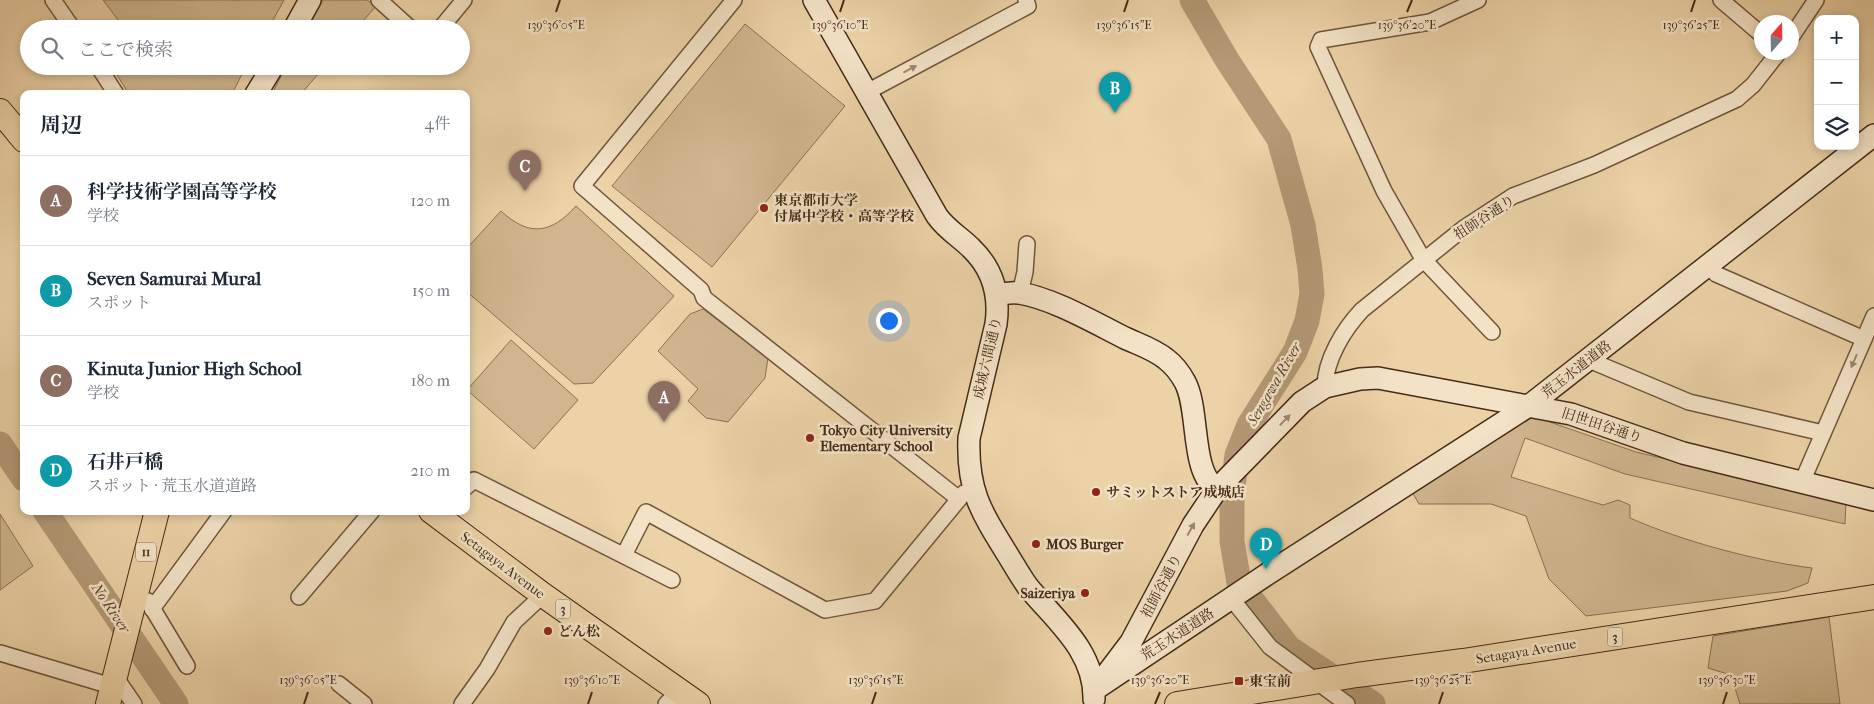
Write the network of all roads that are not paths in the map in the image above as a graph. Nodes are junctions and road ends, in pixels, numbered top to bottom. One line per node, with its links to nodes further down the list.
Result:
1 (53, 0): 11 (street)
2 (310, 0): 12 (street)
3 (379, 0): 13 (street)
4 (464, 0): 14 (street)
5 (734, 0): 41 (street)
6 (814, 0): 22 (street, 成城六間通り)
7 (1478, 0): 27 (street)
8 (1721, 0): 16 (street)
9 (1816, 0): 15 (street)
10 (1027, 3): 22 (street, one-way to 10)
11 (67, 20)
12 (299, 20)
13 (401, 20)
14 (447, 20)
15 (1799, 26)
16 (1754, 28)
17 (1773, 60): 27 (street, 祖師谷通り)
18 (104, 75): 20 (street)
19 (268, 75): 21 (street)
20 (113, 90)
21 (258, 90)
22 (868, 92): 30 (street, 成城六間通り)
23 (0, 111): 24 (main road)
24 (20, 135)
25 (1874, 135): 28 (street, 荒玉水道道路)
26 (1027, 244): 29 (street)
27 (1423, 259): 32 (street); 35 (street, 祖師谷通り)
28 (1708, 266): 33 (street); 34 (street, 荒玉水道道路)
29 (1020, 293): 30 (street); 40 (street)
30 (997, 295): 41 (street, 成城六間通り)
31 (1874, 316): 33 (street)
32 (1492, 332)
33 (1864, 339): 37 (street, one-way to 37)
34 (1589, 360): 36 (street, 荒玉水道道路); 37 (street)
35 (1325, 386): 36 (street, 旧世田谷通り); 40 (street, 祖師谷通り, one-way to 35)
36 (1530, 405): 38 (street, 旧世田谷通り); 52 (street, 荒玉水道道路)
37 (1823, 433): 38 (street)
38 (1802, 482): 42 (street, 旧世田谷通り)
39 (470, 484): 47 (street)
40 (1221, 485): 55 (street, 祖師谷通り, one-way to 40)
41 (966, 495): 47 (street); 61 (street, 成城六間通り)
42 (1874, 500)
43 (156, 515): 49 (main road, 11)
44 (221, 515): 54 (street)
45 (369, 515): 51 (street)
46 (439, 515): 50 (main road, Setagaya Avenue / 3)
47 (624, 555): 48 (street)
48 (672, 580)
49 (137, 588): 54 (street); 59 (main road, 11)
50 (543, 595): 62 (main road, Setagaya Avenue / 3); 66 (street)
51 (299, 597)
52 (1233, 597): 55 (street, 荒玉水道道路); 58 (street)
53 (1874, 597): 58 (main road, Setagaya Avenue / 3)
54 (152, 609): 57 (street)
55 (1138, 648): 61 (street, 祖師谷通り)
56 (0, 653): 59 (street)
57 (187, 666)
58 (1315, 681): 63 (main road, Setagaya Avenue / 3); 67 (street)
59 (113, 682): 64 (street)
60 (339, 684): 65 (street)
61 (1094, 697)
62 (686, 701)
63 (1188, 703)
64 (134, 704)
65 (364, 704)
66 (462, 704)
67 (1346, 704)

